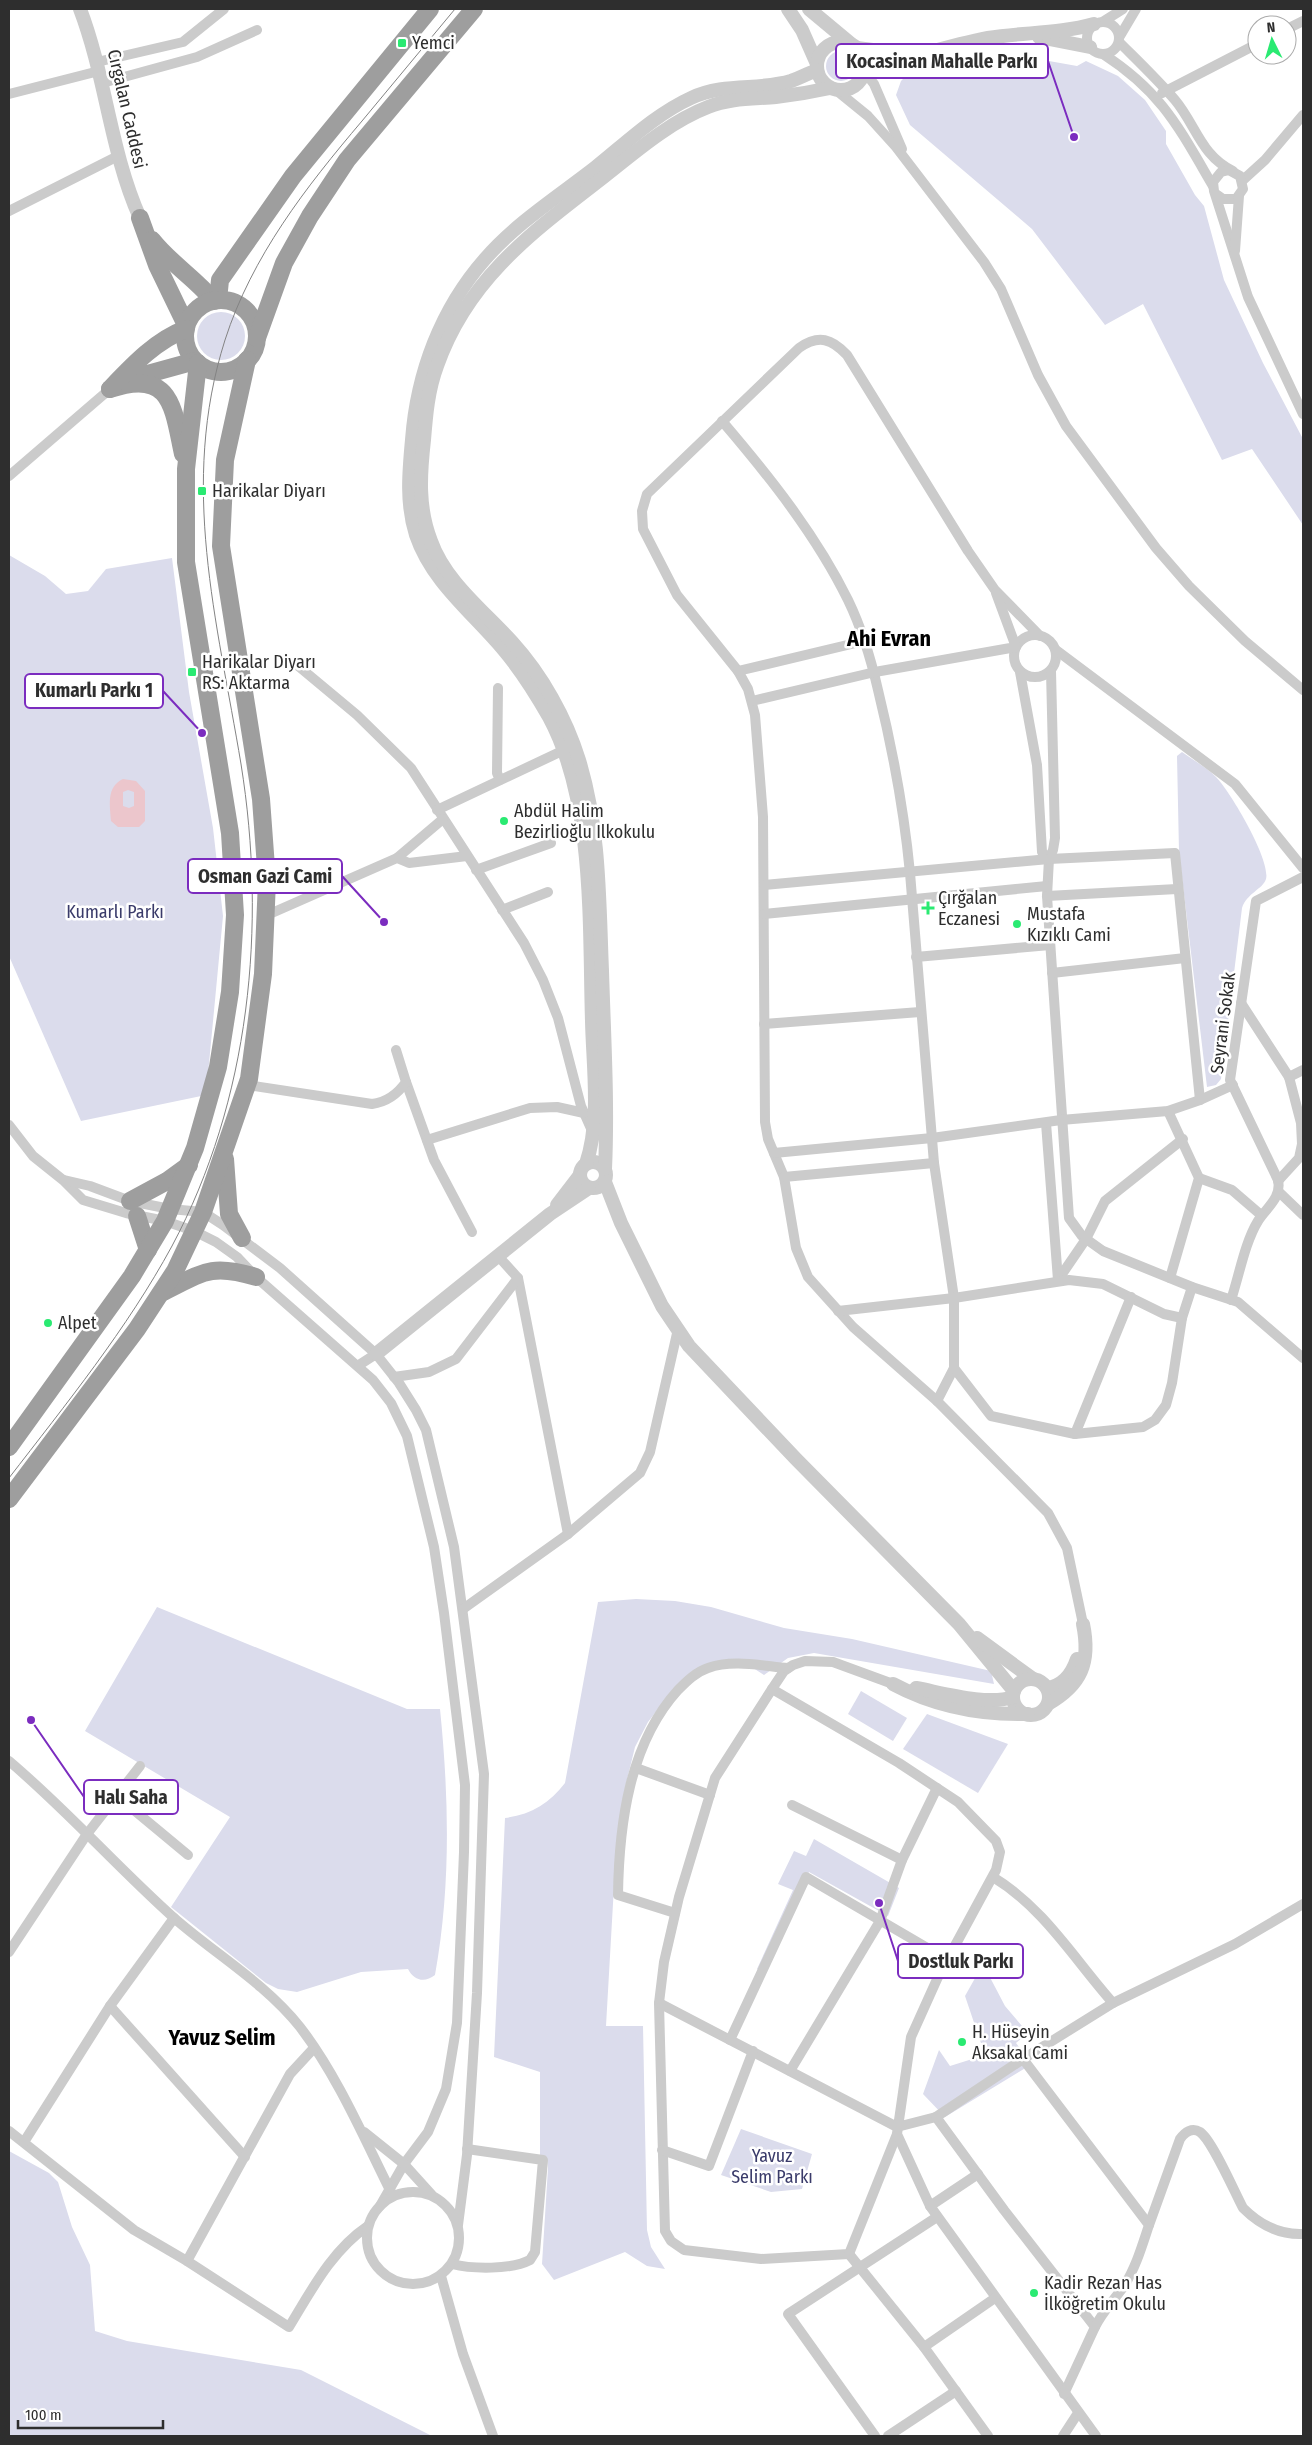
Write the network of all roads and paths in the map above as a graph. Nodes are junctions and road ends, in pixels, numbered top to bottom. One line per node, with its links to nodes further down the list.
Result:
1 (80, 9): 20 (street, Cırgalan Caddesi)
2 (224, 9): 20 (street)
3 (430, 9): 35 (highway)
4 (474, 9): 37 (highway)
5 (788, 9): 18 (street)
6 (809, 9): 13 (street)
7 (1123, 9): 9 (street)
8 (1136, 9): 12 (street)
9 (1099, 23): 11 (street); 12 (street); 14 (street)
10 (256, 30): 20 (street)
11 (1031, 34): 14 (street); 17 (street)
12 (1120, 39): 16 (street); 22 (street)
13 (854, 46): 17 (street); 18 (street); 19 (street)
14 (1090, 47): 16 (street)
15 (1247, 49): 22 (street)
16 (1103, 54): 24 (street)
17 (914, 55): 19 (street)
18 (817, 67): 21 (street); 58 (street)
19 (865, 70): 21 (street); 27 (street)
20 (100, 72): 23 (street); 26 (street, Cırgalan Caddesi)
21 (833, 89): 27 (street); 58 (street)
22 (1166, 90): 24 (street); 28 (street)
23 (9, 94)
24 (1156, 97): 30 (street)
25 (1303, 115): 29 (street)
26 (118, 156): 32 (street); 33 (street, Cırgalan Caddesi)
27 (906, 159): 56 (street)
28 (1234, 171): 29 (street); 30 (street)
29 (1243, 180): 31 (street)
30 (1215, 190): 31 (street); 34 (street)
31 (1239, 196): 34 (street)
32 (9, 211)
33 (140, 218): 35 (highway); 36 (highway)
34 (1234, 260): 41 (street)
35 (216, 300): 36 (highway); 37 (highway)
36 (186, 327): 39 (highway); 40 (highway)
37 (257, 338): 38 (highway)
38 (247, 360): 39 (highway); 78 (highway)
39 (196, 362): 40 (highway); 43 (highway)
40 (110, 389): 43 (highway); 44 (street)
41 (1303, 414)
42 (722, 421): 45 (street); 47 (street); 51 (street)
43 (186, 468): 105 (highway)
44 (9, 476)
45 (995, 590): 46 (street); 48 (street)
46 (1040, 636): 48 (street); 49 (street)
47 (864, 641): 51 (street); 53 (street)
48 (1016, 647): 53 (street); 54 (street)
49 (1056, 650): 52 (street); 67 (street)
50 (297, 665): 61 (street)
51 (738, 671): 57 (street)
52 (1051, 671): 54 (street); 66 (street)
53 (875, 672): 57 (street); 69 (street)
54 (1020, 672): 66 (street)
55 (498, 688): 60 (street)
56 (1303, 690)
57 (752, 701): 71 (street)
58 (559, 726): 59 (street); 107 (street)
59 (562, 751): 60 (street); 98 (street)
60 (500, 780): 61 (street)
61 (437, 810): 62 (street)
62 (443, 820): 64 (street); 65 (street)
63 (550, 843): 68 (street)
64 (467, 856): 65 (street); 68 (street)
65 (397, 858): 78 (street)
66 (1049, 859): 69 (street); 72 (street); 73 (street)
67 (1303, 868)
68 (476, 870): 76 (street)
69 (910, 873): 71 (street); 75 (street)
70 (1303, 877): 83 (street, Seyrani Sokak)
71 (764, 885): 77 (street)
72 (1177, 889): 73 (street); 81 (street)
73 (1047, 891): 75 (street); 79 (street)
74 (548, 892): 76 (street)
75 (911, 899): 77 (street); 80 (street)
76 (502, 910): 94 (street)
77 (764, 914): 85 (street)
78 (265, 916): 90 (highway)
79 (1050, 945): 80 (street); 82 (street)
80 (916, 957): 84 (street)
81 (1185, 958): 82 (street); 92 (street)
82 (1052, 973): 95 (street)
83 (1241, 1003): 88 (street); 91 (street, Seyrani Sokak)
84 (920, 1012): 85 (street); 99 (street)
85 (764, 1024): 103 (street)
86 (396, 1050): 89 (street)
87 (1303, 1070): 88 (street)
88 (1289, 1077): 111 (street)
89 (406, 1082): 90 (street); 101 (street)
90 (247, 1085): 102 (highway)
91 (1233, 1085): 92 (street); 111 (street, Seyrani Sokak)
92 (1200, 1100): 93 (street)
93 (1168, 1111): 95 (street); 100 (street)
94 (584, 1113): 98 (street); 101 (street)
95 (1061, 1120): 96 (street); 122 (street)
96 (1046, 1123): 99 (street); 128 (street)
97 (9, 1125): 110 (street)
98 (593, 1134): 106 (street)
99 (932, 1138): 103 (street); 104 (street)
100 (1183, 1139): 109 (street); 122 (street)
101 (427, 1140): 120 (street)
102 (224, 1152): 114 (highway); 121 (highway)
103 (774, 1153): 108 (street)
104 (934, 1163): 108 (street); 132 (street)
105 (189, 1165): 113 (highway); 116 (highway)
106 (583, 1169): 107 (street); 112 (street); 115 (street)
107 (605, 1175): 112 (street); 136 (street)
108 (784, 1176): 134 (street)
109 (1199, 1178): 117 (street); 127 (street)
110 (63, 1180): 113 (street); 113 (street)
111 (1278, 1186): 117 (street); 118 (street)
112 (589, 1188): 115 (street)
113 (134, 1208): 116 (street); 116 (street); 123 (highway)
114 (203, 1212): 116 (street); 119 (highway); 121 (street)
115 (550, 1214): 124 (street)
116 (168, 1215): 119 (street); 123 (highway)
117 (1261, 1215): 133 (street)
118 (1303, 1215)
119 (194, 1231): 125 (street); 130 (highway)
120 (472, 1232)
121 (242, 1238): 137 (street)
122 (1086, 1239): 127 (street); 128 (street)
123 (148, 1250): 144 (highway)
124 (498, 1256): 126 (street); 137 (street)
125 (256, 1276): 130 (highway); 139 (street)
126 (518, 1278): 141 (street); 146 (street)
127 (1170, 1278): 129 (street)
128 (1058, 1280): 131 (street); 132 (street)
129 (1192, 1287): 133 (street); 135 (street)
130 (161, 1293): 145 (highway)
131 (1131, 1297): 135 (street); 143 (street)
132 (954, 1298): 134 (street); 140 (street)
133 (1231, 1300): 138 (street)
134 (838, 1311): 142 (street)
135 (1182, 1318): 143 (street)
136 (678, 1329): 146 (street); 148 (street)
137 (376, 1354): 139 (street); 141 (street)
138 (1303, 1358)
139 (358, 1365): 191 (street)
140 (954, 1368): 142 (street); 143 (street)
141 (394, 1377): 147 (street)
142 (936, 1400): 149 (street)
143 (1075, 1434)
144 (9, 1447)
145 (9, 1499)
146 (568, 1534): 147 (street)
147 (463, 1609): 188 (street)
148 (959, 1624): 151 (street); 155 (street)
149 (1083, 1624): 153 (street); 156 (street)
150 (788, 1668): 152 (street); 154 (street); 160 (street)
151 (1033, 1679): 153 (street); 155 (street)
152 (893, 1684): 155 (street); 157 (street)
153 (1047, 1688): 156 (street)
154 (772, 1689): 161 (street); 162 (street)
155 (1014, 1694): 157 (street)
156 (1048, 1704): 157 (street)
157 (1028, 1714)
158 (9, 1761): 165 (street)
159 (140, 1766): 163 (street)
160 (636, 1768): 162 (street); 170 (street)
161 (938, 1788): 167 (street); 168 (street)
162 (710, 1795): 170 (street)
163 (117, 1796): 165 (street); 166 (street)
164 (792, 1805): 167 (street)
165 (87, 1834): 171 (street); 173 (street)
166 (188, 1855)
167 (902, 1860): 172 (street)
168 (993, 1877): 174 (street); 176 (street)
169 (1303, 1904): 176 (street)
170 (675, 1912): 175 (street)
171 (174, 1918): 177 (street); 179 (street)
172 (880, 1921): 174 (street); 178 (street); 182 (street)
173 (9, 1952)
174 (948, 1960): 185 (street)
175 (659, 2003): 178 (street); 189 (street)
176 (1113, 2004): 181 (street)
177 (110, 2006): 187 (street); 190 (street)
178 (730, 2040): 180 (street)
179 (314, 2048): 184 (street); 190 (street)
180 (753, 2051): 182 (street); 189 (street)
181 (1024, 2060): 183 (street); 197 (street)
182 (790, 2070): 185 (street)
183 (936, 2117): 185 (street); 192 (street)
184 (361, 2130): 191 (street); 193 (street)
185 (897, 2130): 195 (street); 201 (street)
186 (9, 2131): 187 (street)
187 (24, 2142): 202 (street)
188 (467, 2149): 199 (street); 203 (street)
189 (662, 2150): 201 (street)
190 (245, 2157): 202 (street)
191 (404, 2164): 193 (street); 194 (street)
192 (978, 2174): 195 (street); 207 (street)
193 (392, 2192): 194 (street); 198 (street)
194 (433, 2196): 199 (street)
195 (930, 2206): 196 (street)
196 (937, 2217): 204 (street); 206 (street)
197 (1149, 2225): 200 (street); 207 (street)
198 (368, 2226): 202 (street); 205 (street)
199 (458, 2226): 203 (street)
200 (1303, 2234)
201 (849, 2254): 204 (street)
202 (187, 2261)
203 (452, 2264): 205 (street)
204 (860, 2266): 208 (street); 213 (street)
205 (441, 2276): 212 (street)
206 (995, 2298): 208 (street); 210 (street)
207 (1095, 2327): 210 (street)
208 (924, 2347): 209 (street)
209 (956, 2391): 214 (street); 215 (street)
210 (1064, 2394): 211 (street)
211 (1078, 2413): 216 (street); 217 (street)
212 (493, 2436)
213 (875, 2436)
214 (888, 2436)
215 (988, 2436)
216 (1063, 2436)
217 (1096, 2436)

